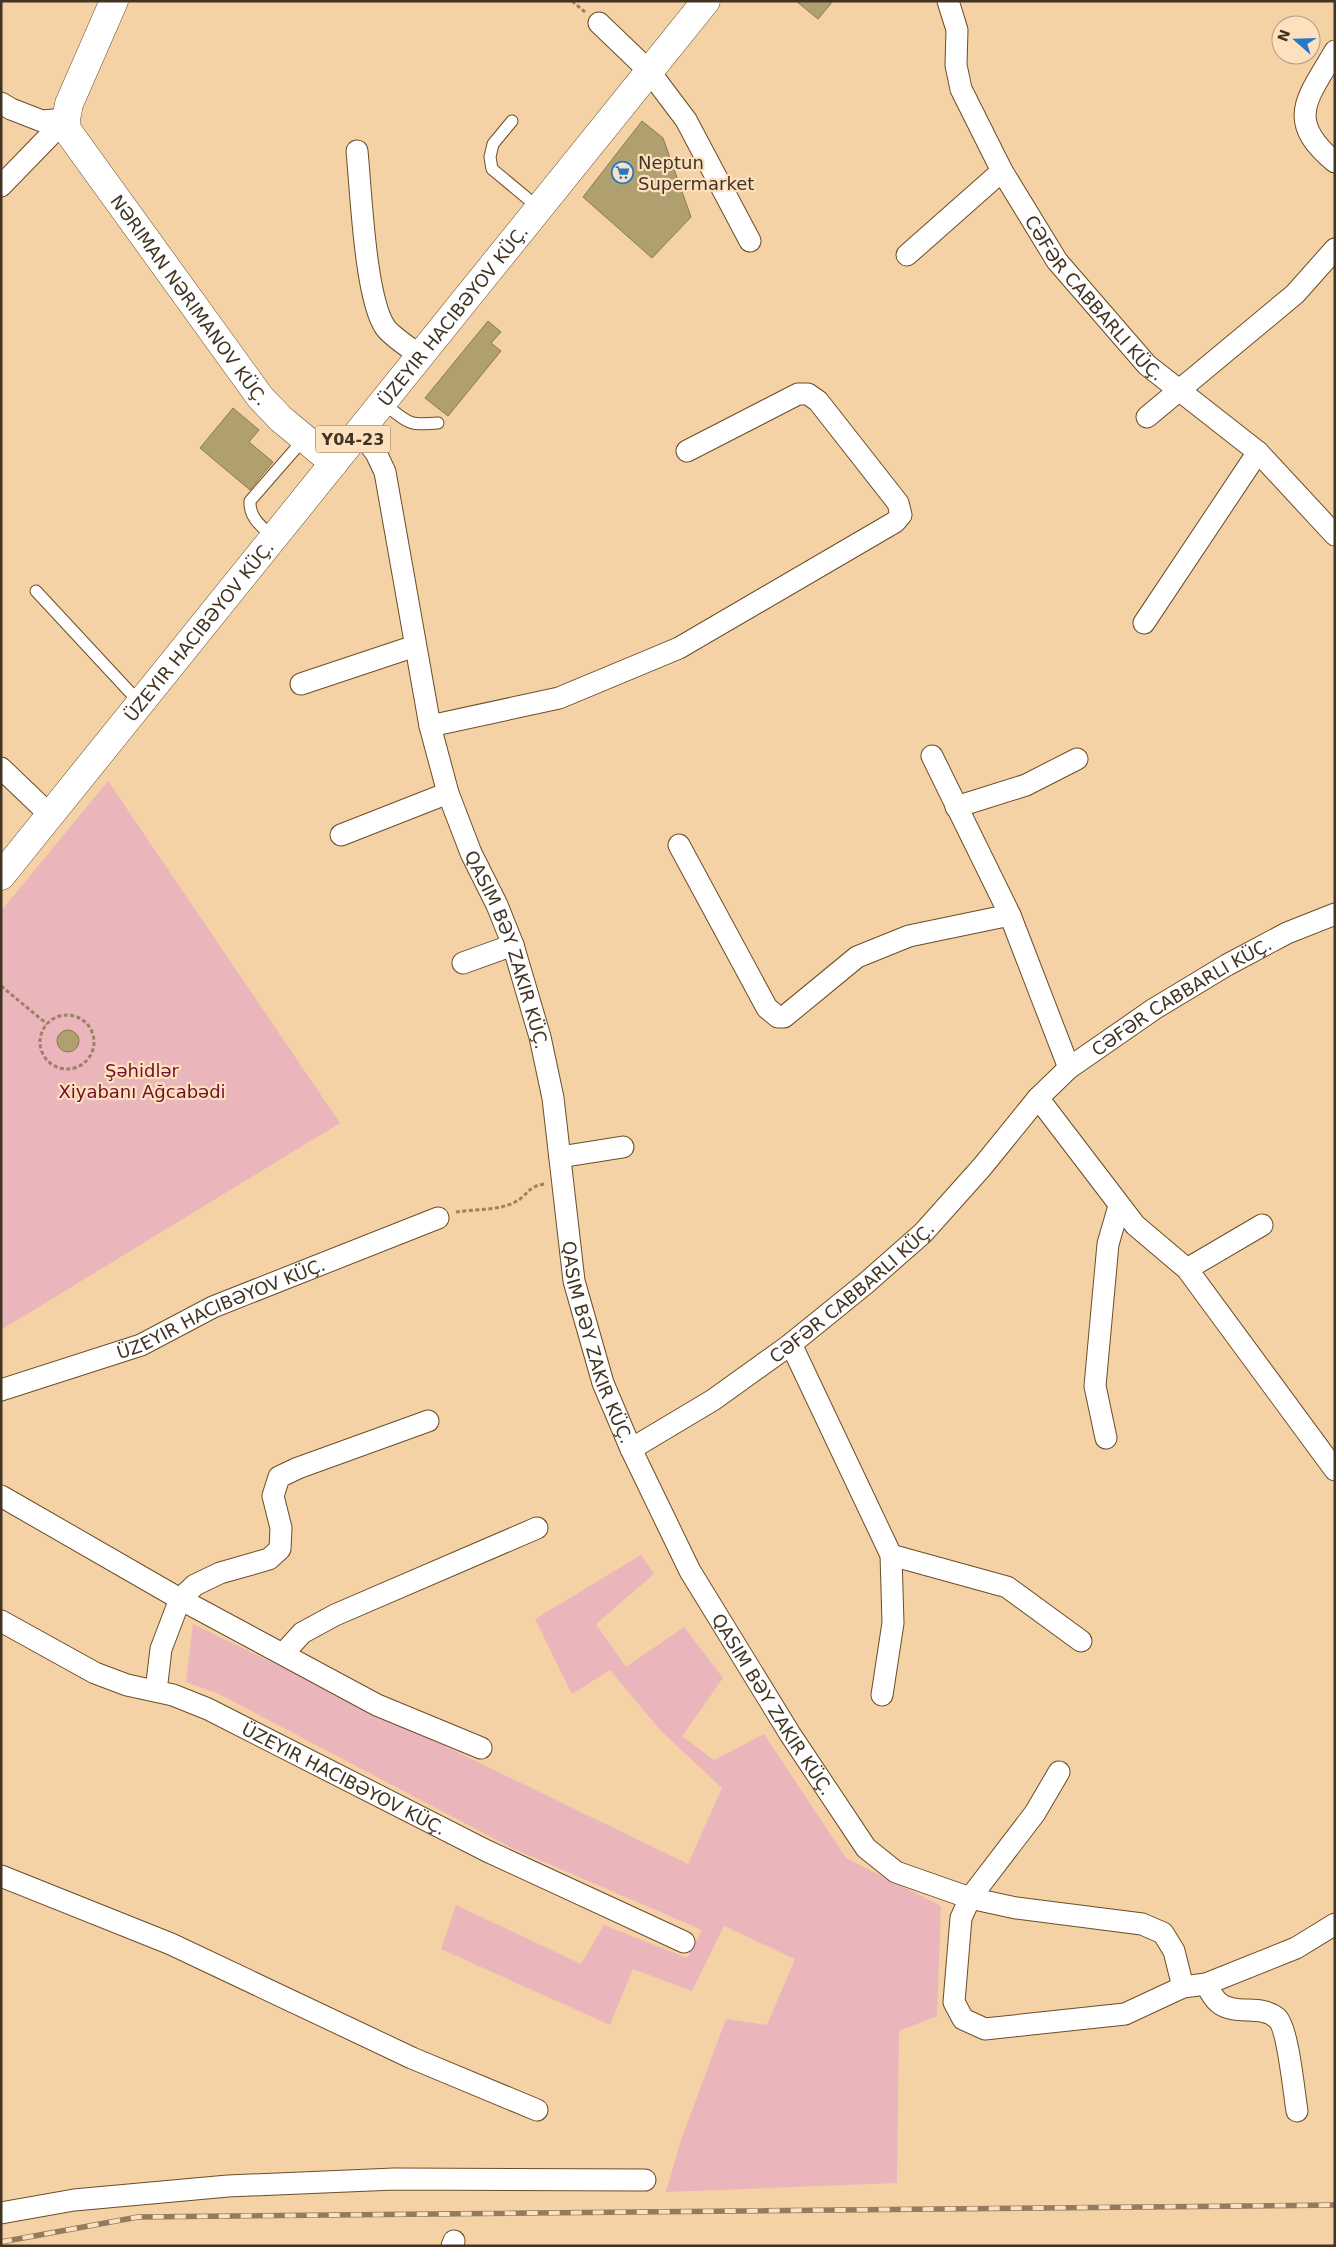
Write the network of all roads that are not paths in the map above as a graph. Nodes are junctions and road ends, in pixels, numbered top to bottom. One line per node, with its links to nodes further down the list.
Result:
1 (114, 1): 8 (main road)
2 (948, 1): 12 (street)
3 (696, 6): 6 (main road, Y04-23)
4 (598, 23): 6 (street)
5 (1335, 51): 11 (street)
6 (650, 71): 14 (main road, Y04-23); 15 (street)
7 (1, 103): 8 (street)
8 (66, 119): 13 (street); 24 (main road, NƏRIMAN NƏRIMANOV KÜÇ.)
9 (512, 120): 14 (lane)
10 (357, 151): 18 (street)
11 (1335, 162)
12 (1002, 171): 17 (street); 19 (street)
13 (1, 186)
14 (539, 208): 18 (main road, Y04-23)
15 (750, 241)
16 (1335, 249): 19 (street)
17 (907, 255)
18 (421, 356): 20 (main road, Y04-23)
19 (1177, 390): 21 (street); 26 (street)
20 (383, 403): 22 (lane); 23 (main road, Y04-23)
21 (1147, 416)
22 (438, 423)
23 (360, 431): 27 (main road, Y04-23); 32 (street)
24 (304, 439): 27 (main road, NƏRIMAN NƏRIMANOV KÜÇ.); 29 (lane)
25 (687, 451): 35 (street)
26 (1258, 452): 28 (street); 31 (street)
27 (334, 463): 29 (main road, Y04-23)
28 (1335, 535)
29 (274, 538): 34 (main road, Y04-23)
30 (36, 591): 34 (lane)
31 (1144, 622)
32 (415, 646): 33 (street); 35 (street)
33 (301, 684)
34 (140, 703): 41 (main road, Y04-23)
35 (430, 726): 39 (street)
36 (932, 756): 40 (street)
37 (1077, 759): 40 (street)
38 (1, 768): 41 (street)
39 (448, 793): 42 (street); 47 (street)
40 (956, 807): 46 (street)
41 (50, 816): 44 (main road, Y04-23)
42 (341, 835)
43 (679, 845): 46 (street)
44 (1, 876)
45 (1335, 914): 49 (street)
46 (1010, 915): 49 (street)
47 (513, 945): 48 (street); 52 (street)
48 (463, 963)
49 (1069, 1068): 50 (street)
50 (1038, 1098): 53 (street); 57 (street)
51 (623, 1147): 52 (street)
52 (560, 1157): 61 (street)
53 (1119, 1206): 56 (street); 60 (street)
54 (438, 1218): 58 (street)
55 (1262, 1225): 56 (street)
56 (1187, 1269): 62 (street)
57 (791, 1344): 61 (street); 65 (street)
58 (1, 1390)
59 (428, 1421): 66 (street)
60 (1106, 1438)
61 (631, 1450): 75 (street)
62 (1335, 1470)
63 (1, 1496): 66 (street)
64 (537, 1528): 69 (street)
65 (891, 1555): 68 (street); 71 (street)
66 (180, 1599): 69 (street); 70 (street)
67 (1, 1621): 70 (street)
68 (1081, 1641)
69 (283, 1654): 72 (street)
70 (156, 1691): 77 (street)
71 (882, 1695)
72 (482, 1748)
73 (1059, 1772): 75 (street)
74 (1, 1876): 80 (street)
75 (970, 1898): 79 (street); 79 (street)
76 (1335, 1924): 78 (street)
77 (684, 1942)
78 (1206, 1984): 79 (street); 81 (street)
79 (1183, 1987)
80 (536, 2110)
81 (1297, 2111)
82 (645, 2180): 83 (street)
83 (1, 2213)

